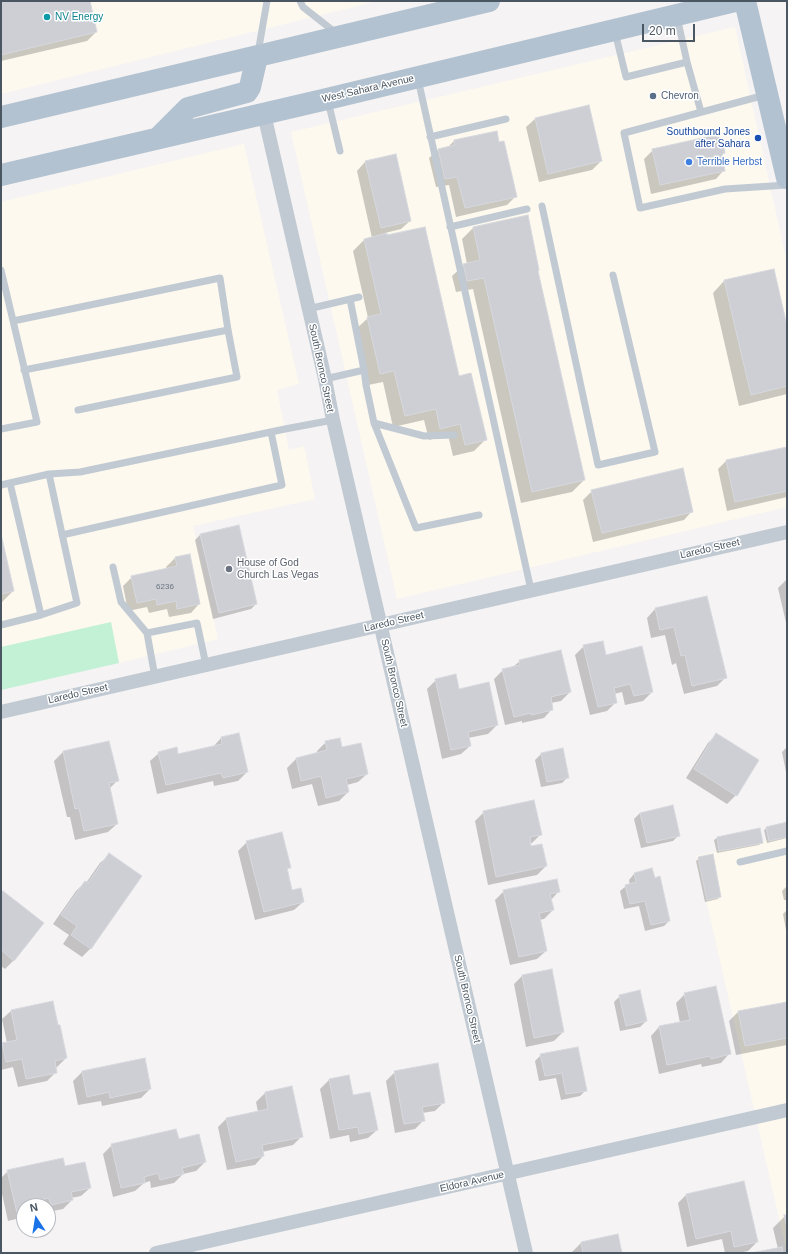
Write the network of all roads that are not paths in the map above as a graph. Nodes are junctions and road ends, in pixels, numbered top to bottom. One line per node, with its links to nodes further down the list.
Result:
1 (267, 1): 9 (lane)
2 (300, 1): 8 (lane)
3 (489, 1): 8 (main road)
4 (735, 1): 6 (main road, West Sahara Avenue)
5 (745, 1): 12 (main road)
6 (676, 15): 7 (main road, West Sahara Avenue); 10 (lane)
7 (615, 30): 10 (lane); 11 (main road, West Sahara Avenue)
8 (341, 36): 9 (main road)
9 (257, 57): 16 (main road); 19 (main road)
10 (687, 62): 14 (lane)
11 (417, 77): 13 (main road, West Sahara Avenue); 18 (lane)
12 (767, 94): 14 (lane); 22 (main road)
13 (327, 99): 15 (main road, West Sahara Avenue); 20 (lane)
14 (701, 112): 23 (lane)
15 (264, 114): 19 (main road, West Sahara Avenue); 31 (street, South Bronco Street)
16 (1, 117)
17 (506, 120): 18 (lane)
18 (430, 137): 26 (lane)
19 (158, 138): 21 (main road, West Sahara Avenue)
20 (340, 151)
21 (1, 175)
22 (787, 178)
23 (787, 185)
24 (542, 206): 28 (lane)
25 (527, 209): 26 (lane)
26 (450, 227): 50 (lane)
27 (1, 270): 32 (lane)
28 (613, 275)
29 (359, 297): 30 (lane)
30 (350, 299): 31 (lane); 35 (lane)
31 (308, 309): 36 (street, South Bronco Street)
32 (13, 321): 33 (lane); 34 (lane)
33 (228, 330): 34 (lane); 37 (lane)
34 (24, 370): 40 (lane)
35 (364, 370): 36 (lane); 39 (lane)
36 (324, 379): 38 (street, South Bronco Street)
37 (78, 410)
38 (333, 420): 41 (lane); 53 (street, South Bronco Street)
39 (374, 423): 42 (lane); 46 (lane)
40 (1, 429)
41 (271, 432): 43 (lane); 48 (lane)
42 (454, 435)
43 (49, 474): 44 (lane); 48 (lane)
44 (10, 483): 45 (lane); 51 (lane)
45 (1, 485)
46 (479, 515)
47 (787, 532): 50 (street, Laredo Street)
48 (62, 535): 51 (lane)
49 (113, 567): 54 (lane)
50 (531, 590): 53 (street, Laredo Street)
51 (41, 615): 52 (lane)
52 (1, 625)
53 (380, 625): 55 (street, Laredo Street); 61 (street, South Bronco Street)
54 (147, 633): 55 (lane); 56 (lane)
55 (206, 665): 56 (street, Laredo Street)
56 (155, 677): 57 (street, Laredo Street)
57 (1, 712)
58 (787, 851): 59 (lane)
59 (740, 862)
60 (787, 1110): 61 (street, Eldora Avenue)
61 (508, 1174): 62 (street, Eldora Avenue); 63 (street, South Bronco Street)
62 (156, 1253)
63 (526, 1253)

